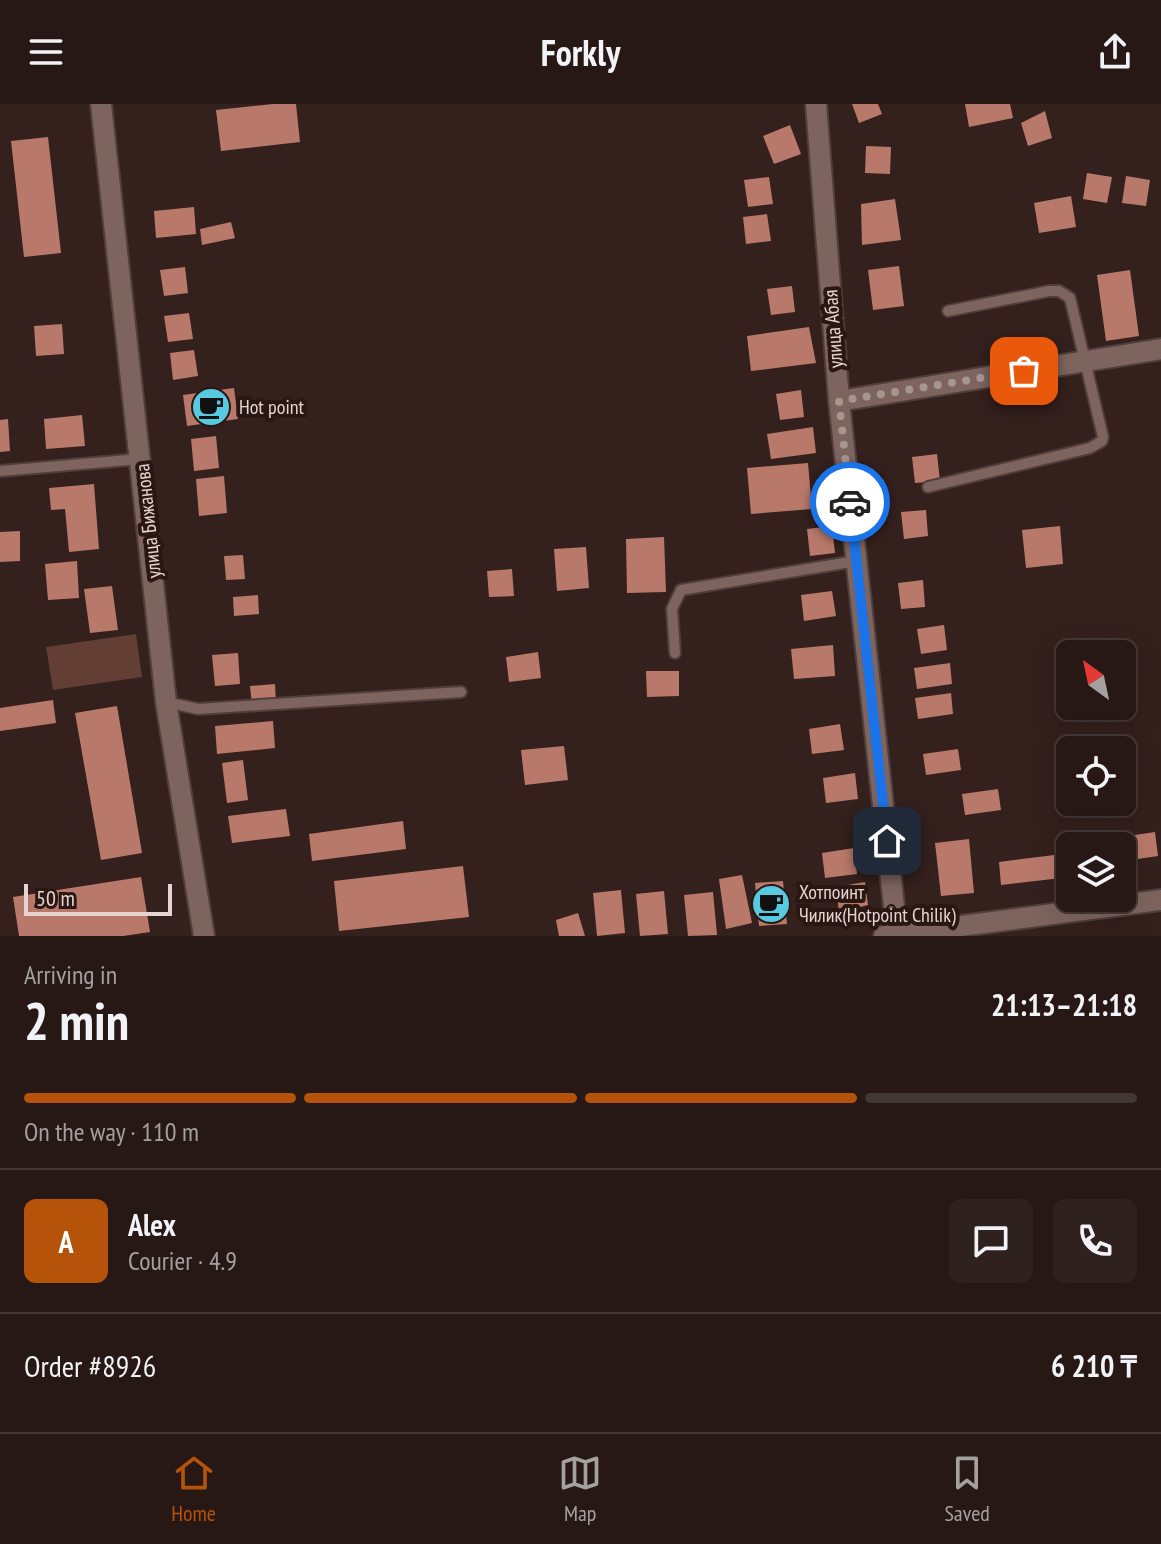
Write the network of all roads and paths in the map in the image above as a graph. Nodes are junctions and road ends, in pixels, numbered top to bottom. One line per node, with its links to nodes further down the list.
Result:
1 (101, 104): 7 (street, улица Бижанова)
2 (816, 104): 6 (street, улица Абая)
3 (948, 311): 5 (lane)
4 (1161, 349): 5 (street)
5 (1085, 361): 6 (street); 9 (lane)
6 (839, 401): 10 (street, улица Абая)
7 (142, 459): 8 (lane); 13 (street, улица Бижанова)
8 (0, 471)
9 (928, 487)
10 (856, 561): 11 (lane); 15 (street, улица Абая)
11 (675, 653)
12 (461, 692): 13 (lane)
13 (166, 702): 16 (street, улица Бижанова)
14 (1161, 900): 15 (street)
15 (893, 935)
16 (204, 936)

